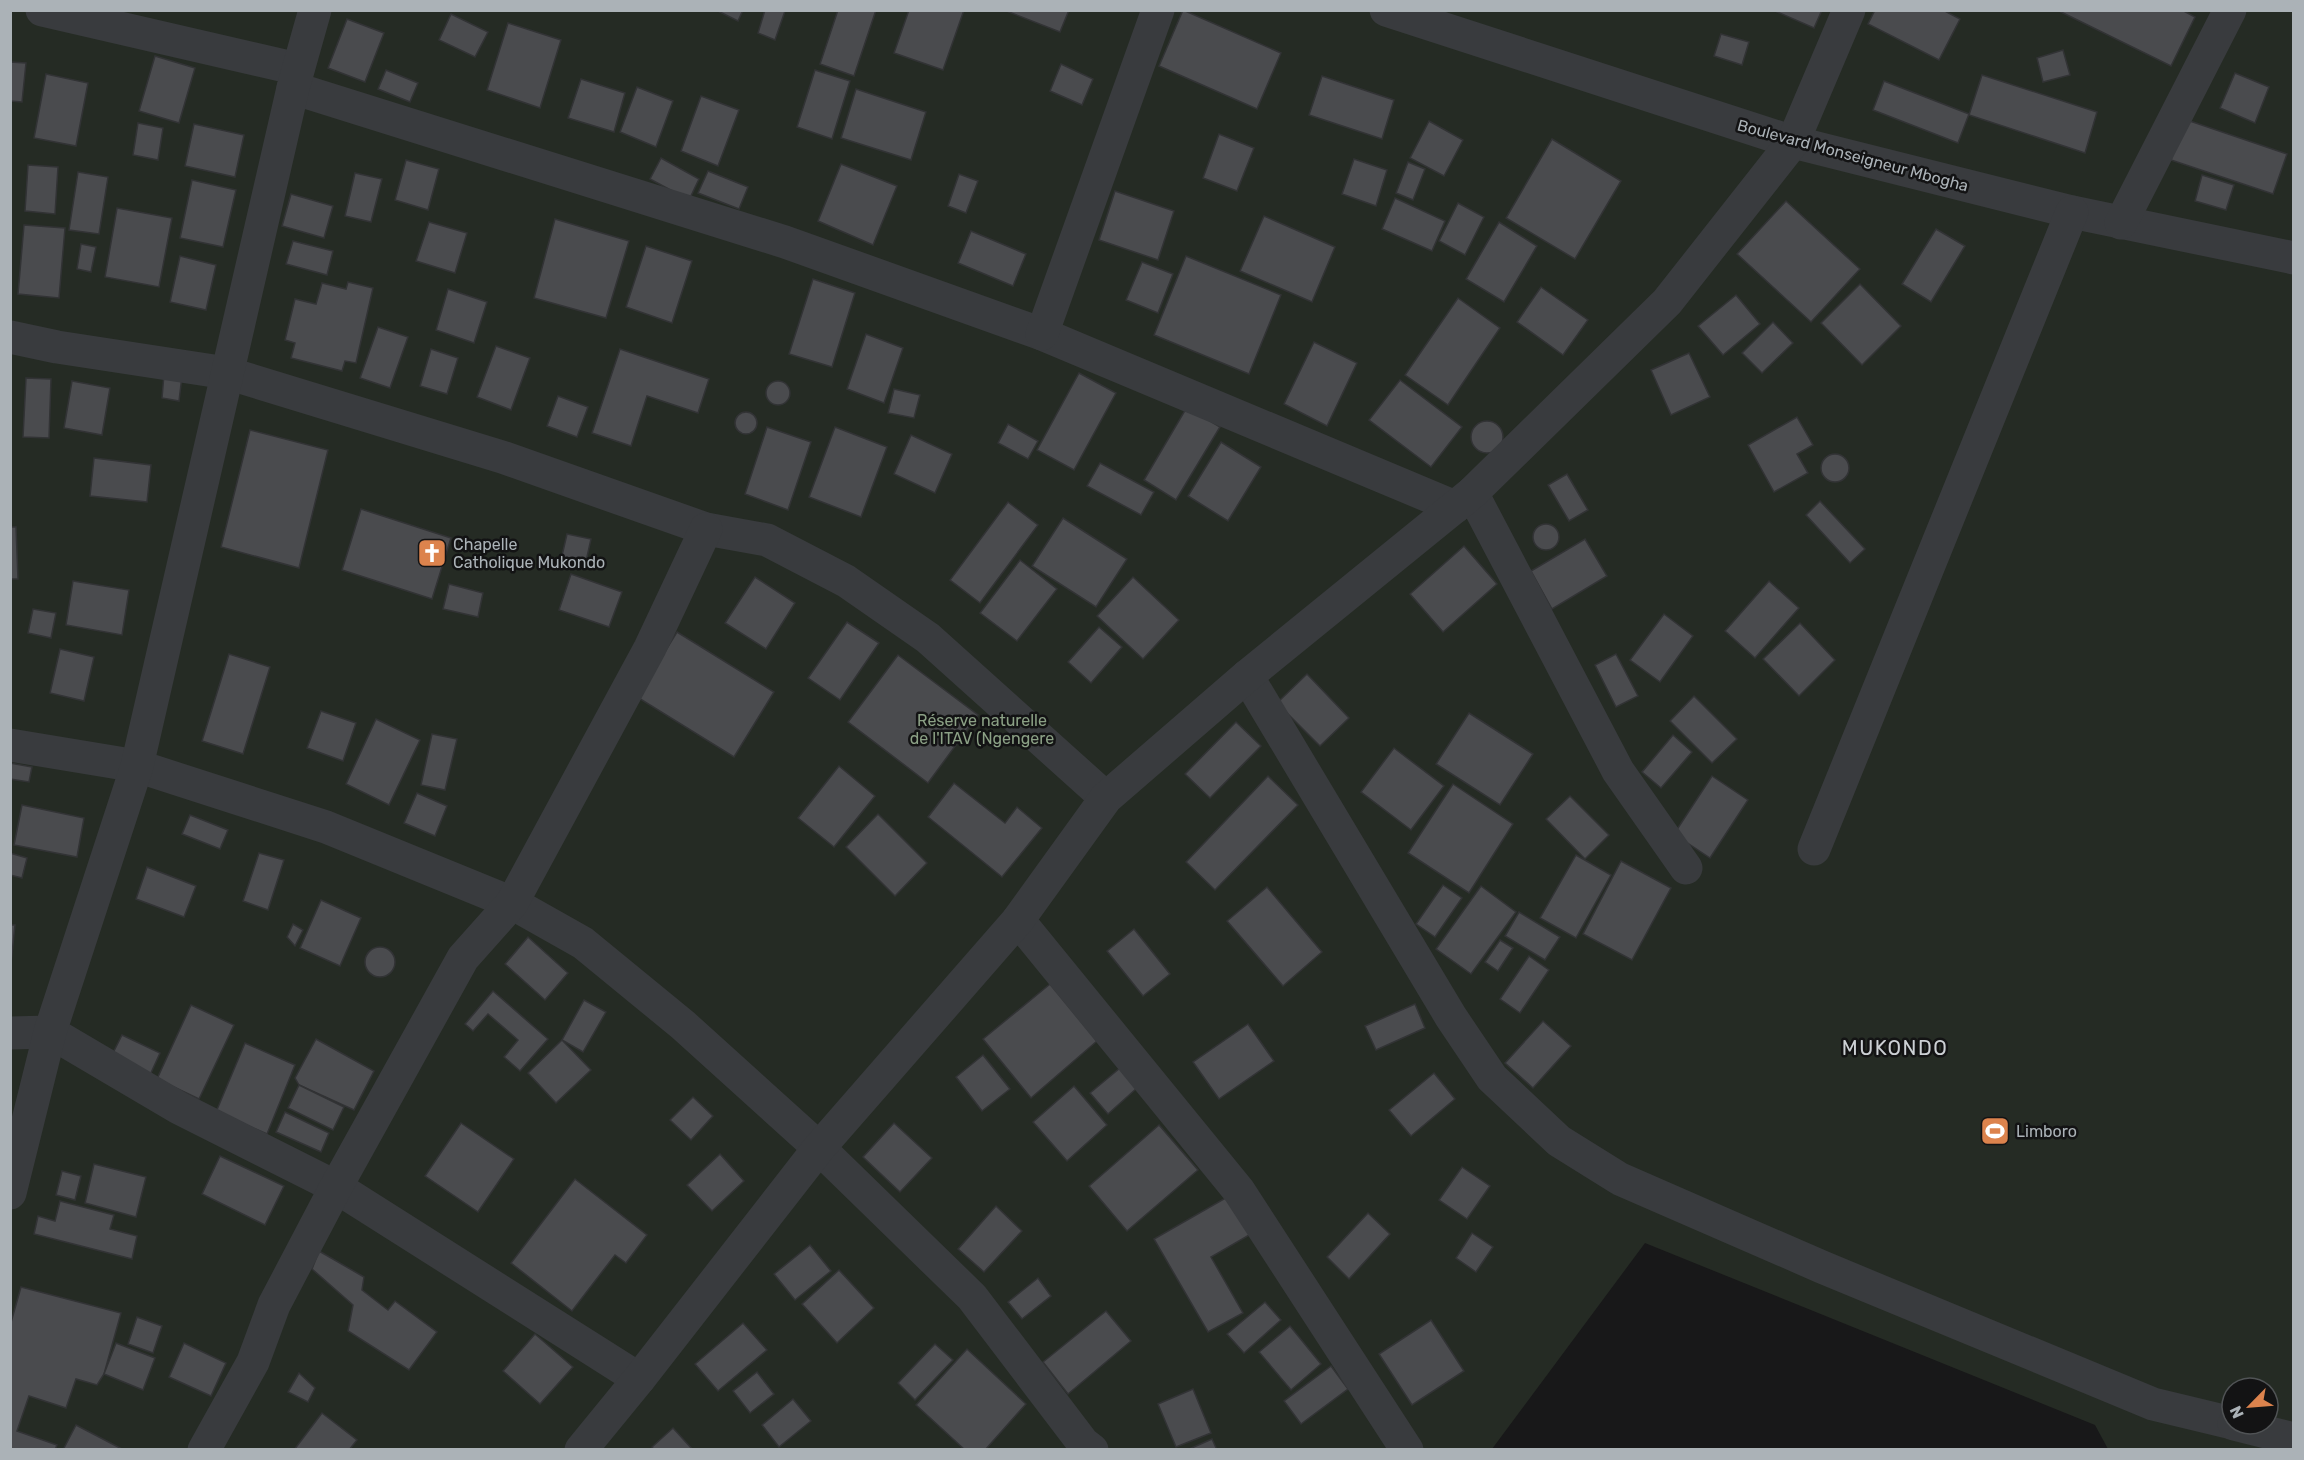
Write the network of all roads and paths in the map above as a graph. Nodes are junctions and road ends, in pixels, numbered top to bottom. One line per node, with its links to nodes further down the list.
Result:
1 (42, 10): 7 (street)
2 (315, 10): 7 (street)
3 (1158, 10): 12 (street)
4 (1386, 10): 8 (street, Boulevard Monseigneur Mbogha)
5 (1849, 10): 8 (street)
6 (2230, 10): 10 (street)
7 (295, 78): 12 (street); 14 (street)
8 (1793, 142): 9 (street, Boulevard Monseigneur Mbogha); 15 (street)
9 (2072, 213): 10 (street, Boulevard Monseigneur Mbogha); 21 (street)
10 (2121, 223): 11 (street, Boulevard Monseigneur Mbogha)
11 (2294, 258)
12 (1042, 334): 15 (street)
13 (10, 337): 14 (street)
14 (227, 373): 16 (street); 19 (street)
15 (1464, 500): 17 (street); 22 (street)
16 (706, 530): 20 (street); 23 (street)
17 (1247, 676): 20 (street); 31 (street)
18 (10, 745): 19 (street)
19 (137, 766): 23 (street); 25 (street)
20 (1106, 798): 24 (street)
21 (1814, 849)
22 (1686, 868)
23 (512, 903): 27 (street); 28 (street)
24 (1018, 920): 27 (street); 35 (street)
25 (50, 1032): 26 (street); 28 (street); 29 (street)
26 (10, 1033)
27 (819, 1148): 30 (street); 34 (street)
28 (336, 1187): 30 (street); 32 (street)
29 (10, 1193)
30 (639, 1378): 33 (street)
31 (2220, 1421)
32 (204, 1449)
33 (581, 1449)
34 (1092, 1449)
35 (1407, 1449)

